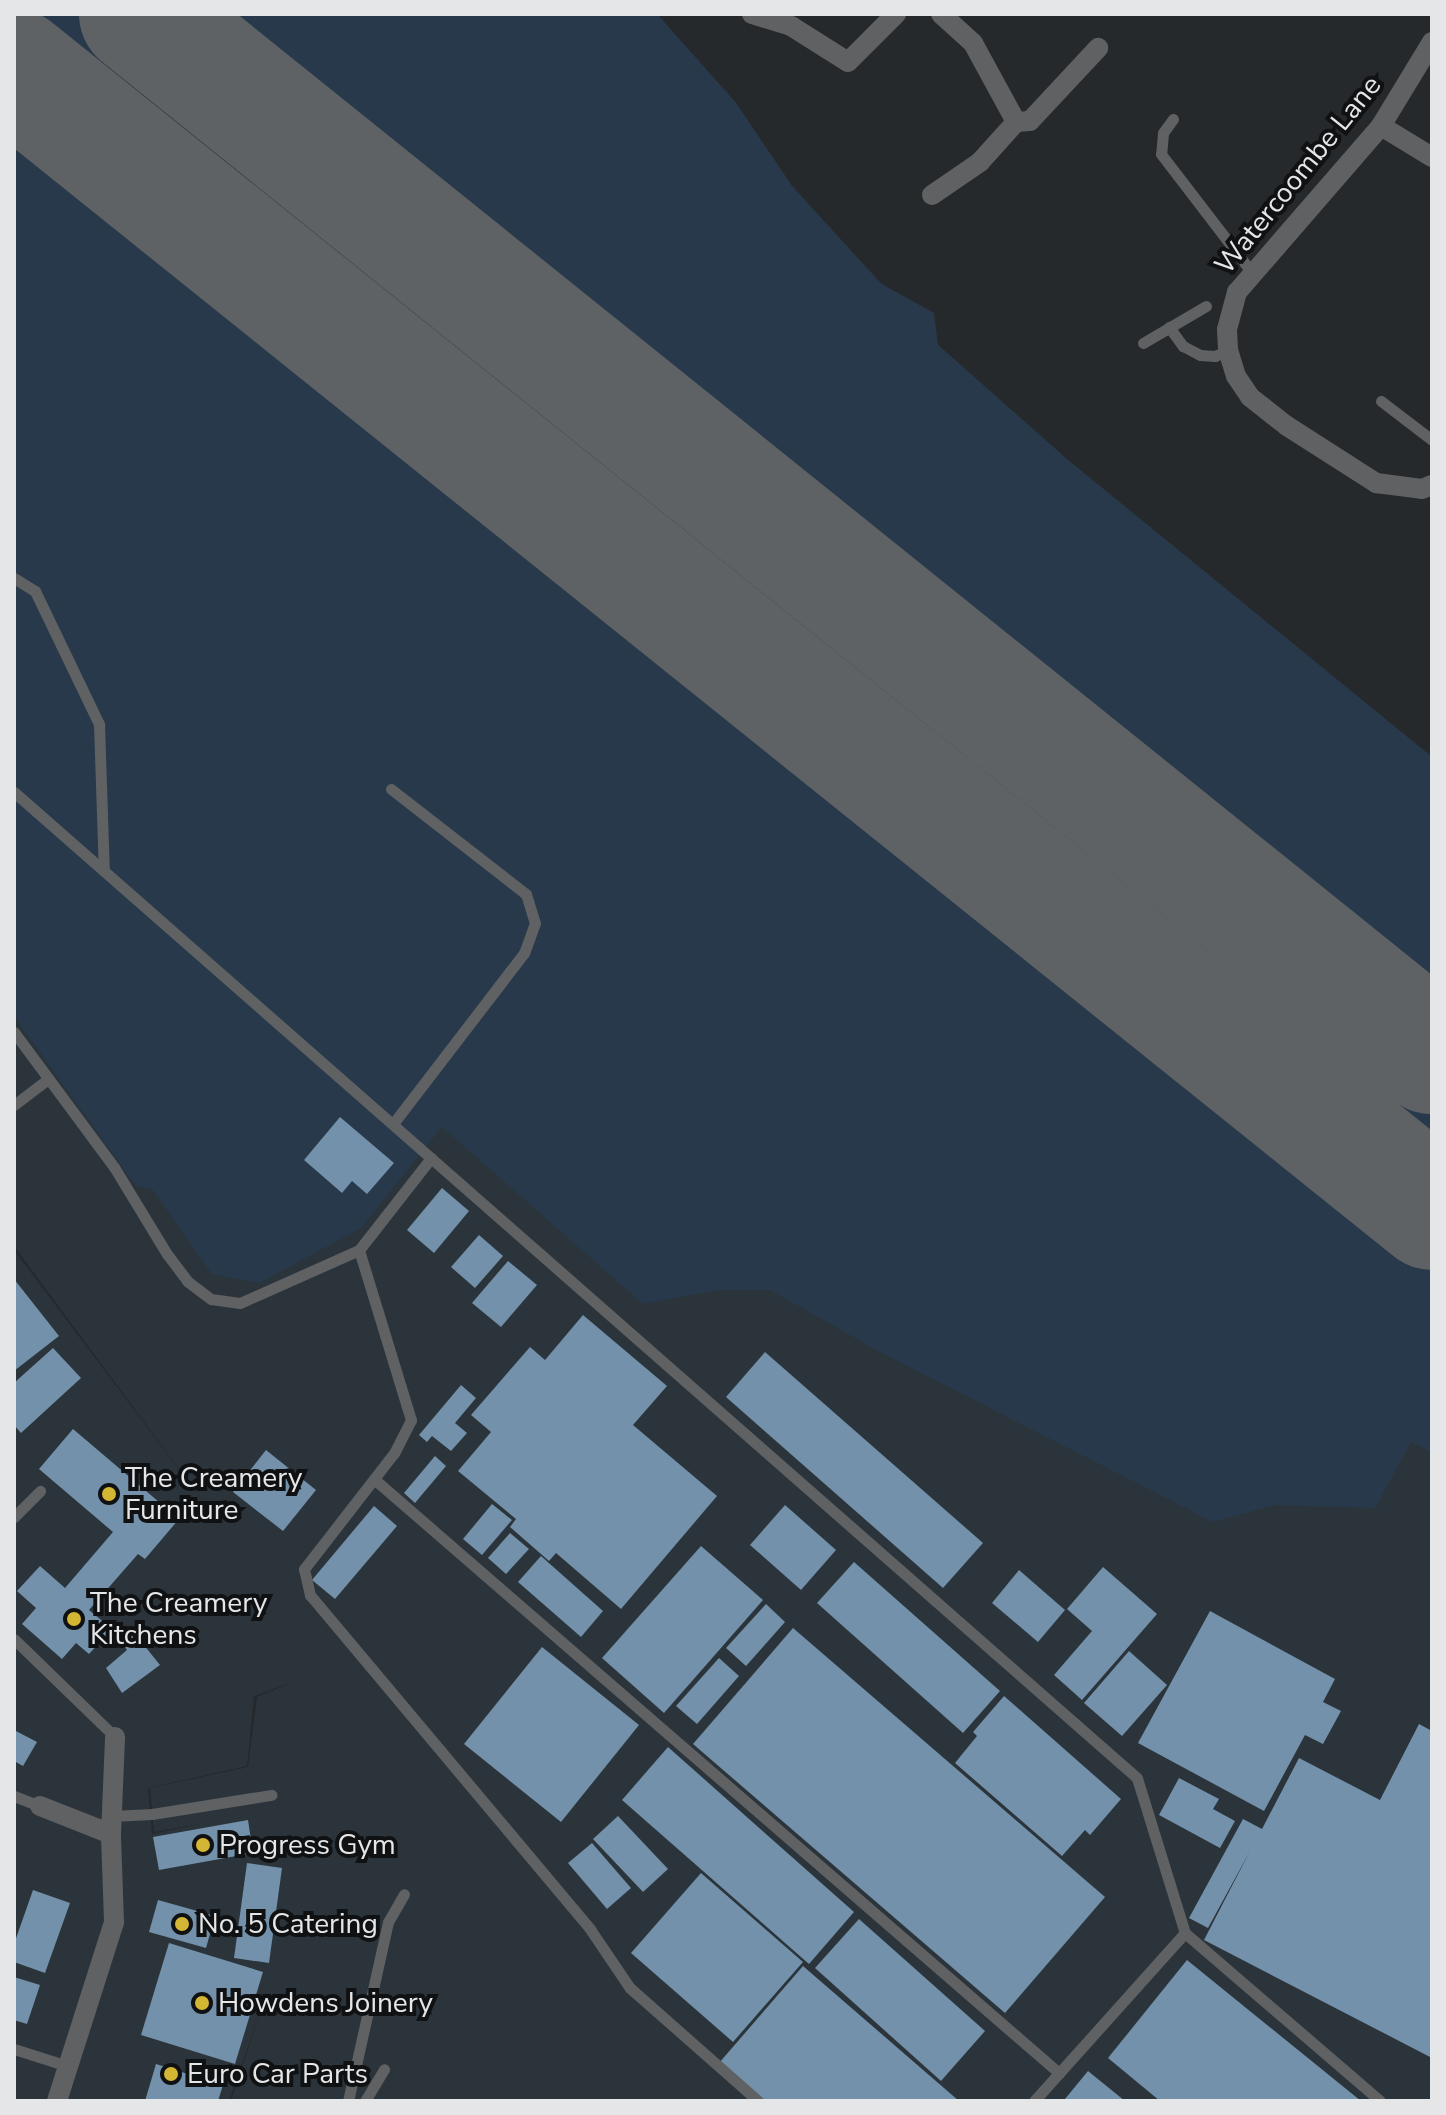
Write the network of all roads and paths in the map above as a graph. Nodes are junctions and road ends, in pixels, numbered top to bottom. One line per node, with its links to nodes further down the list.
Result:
1 (752, 14): 2 (street)
2 (896, 14)
3 (941, 14): 7 (street)
4 (1432, 42): 8 (street, Watercoombe Lane)
5 (1098, 48): 7 (street)
6 (1173, 119): 11 (lane)
7 (1016, 122): 10 (street)
8 (1381, 126): 9 (street); 11 (street, Watercoombe Lane)
9 (1432, 157)
10 (932, 195)
11 (1253, 274): 15 (street, Watercoombe Lane)
12 (1206, 306): 13 (lane)
13 (1169, 327): 14 (lane); 15 (lane)
14 (1143, 343)
15 (1228, 350): 18 (street)
16 (1381, 401): 17 (lane)
17 (1432, 440)
18 (1432, 485)
19 (14, 578): 22 (lane)
20 (391, 789): 26 (lane)
21 (14, 792): 22 (lane)
22 (104, 871): 26 (lane)
23 (14, 1032): 24 (lane)
24 (48, 1079): 25 (lane); 28 (lane)
25 (14, 1105)
26 (393, 1124): 27 (lane)
27 (431, 1158): 28 (lane); 39 (lane)
28 (359, 1250): 29 (lane)
29 (374, 1479): 43 (lane); 44 (lane)
30 (40, 1491): 31 (lane)
31 (14, 1517)
32 (14, 1639): 33 (lane)
33 (115, 1737): 37 (street)
34 (271, 1795): 37 (lane)
35 (14, 1796): 36 (lane)
36 (40, 1806): 37 (street)
37 (112, 1825): 41 (street)
38 (404, 1894): 46 (lane)
39 (1185, 1933): 43 (lane); 49 (lane)
40 (14, 2049): 41 (lane)
41 (68, 2066): 45 (street)
42 (384, 2069): 47 (lane)
43 (1059, 2073): 48 (lane)
44 (755, 2100)
45 (57, 2101)
46 (348, 2101)
47 (365, 2101)
48 (1034, 2101)
49 (1380, 2101)

